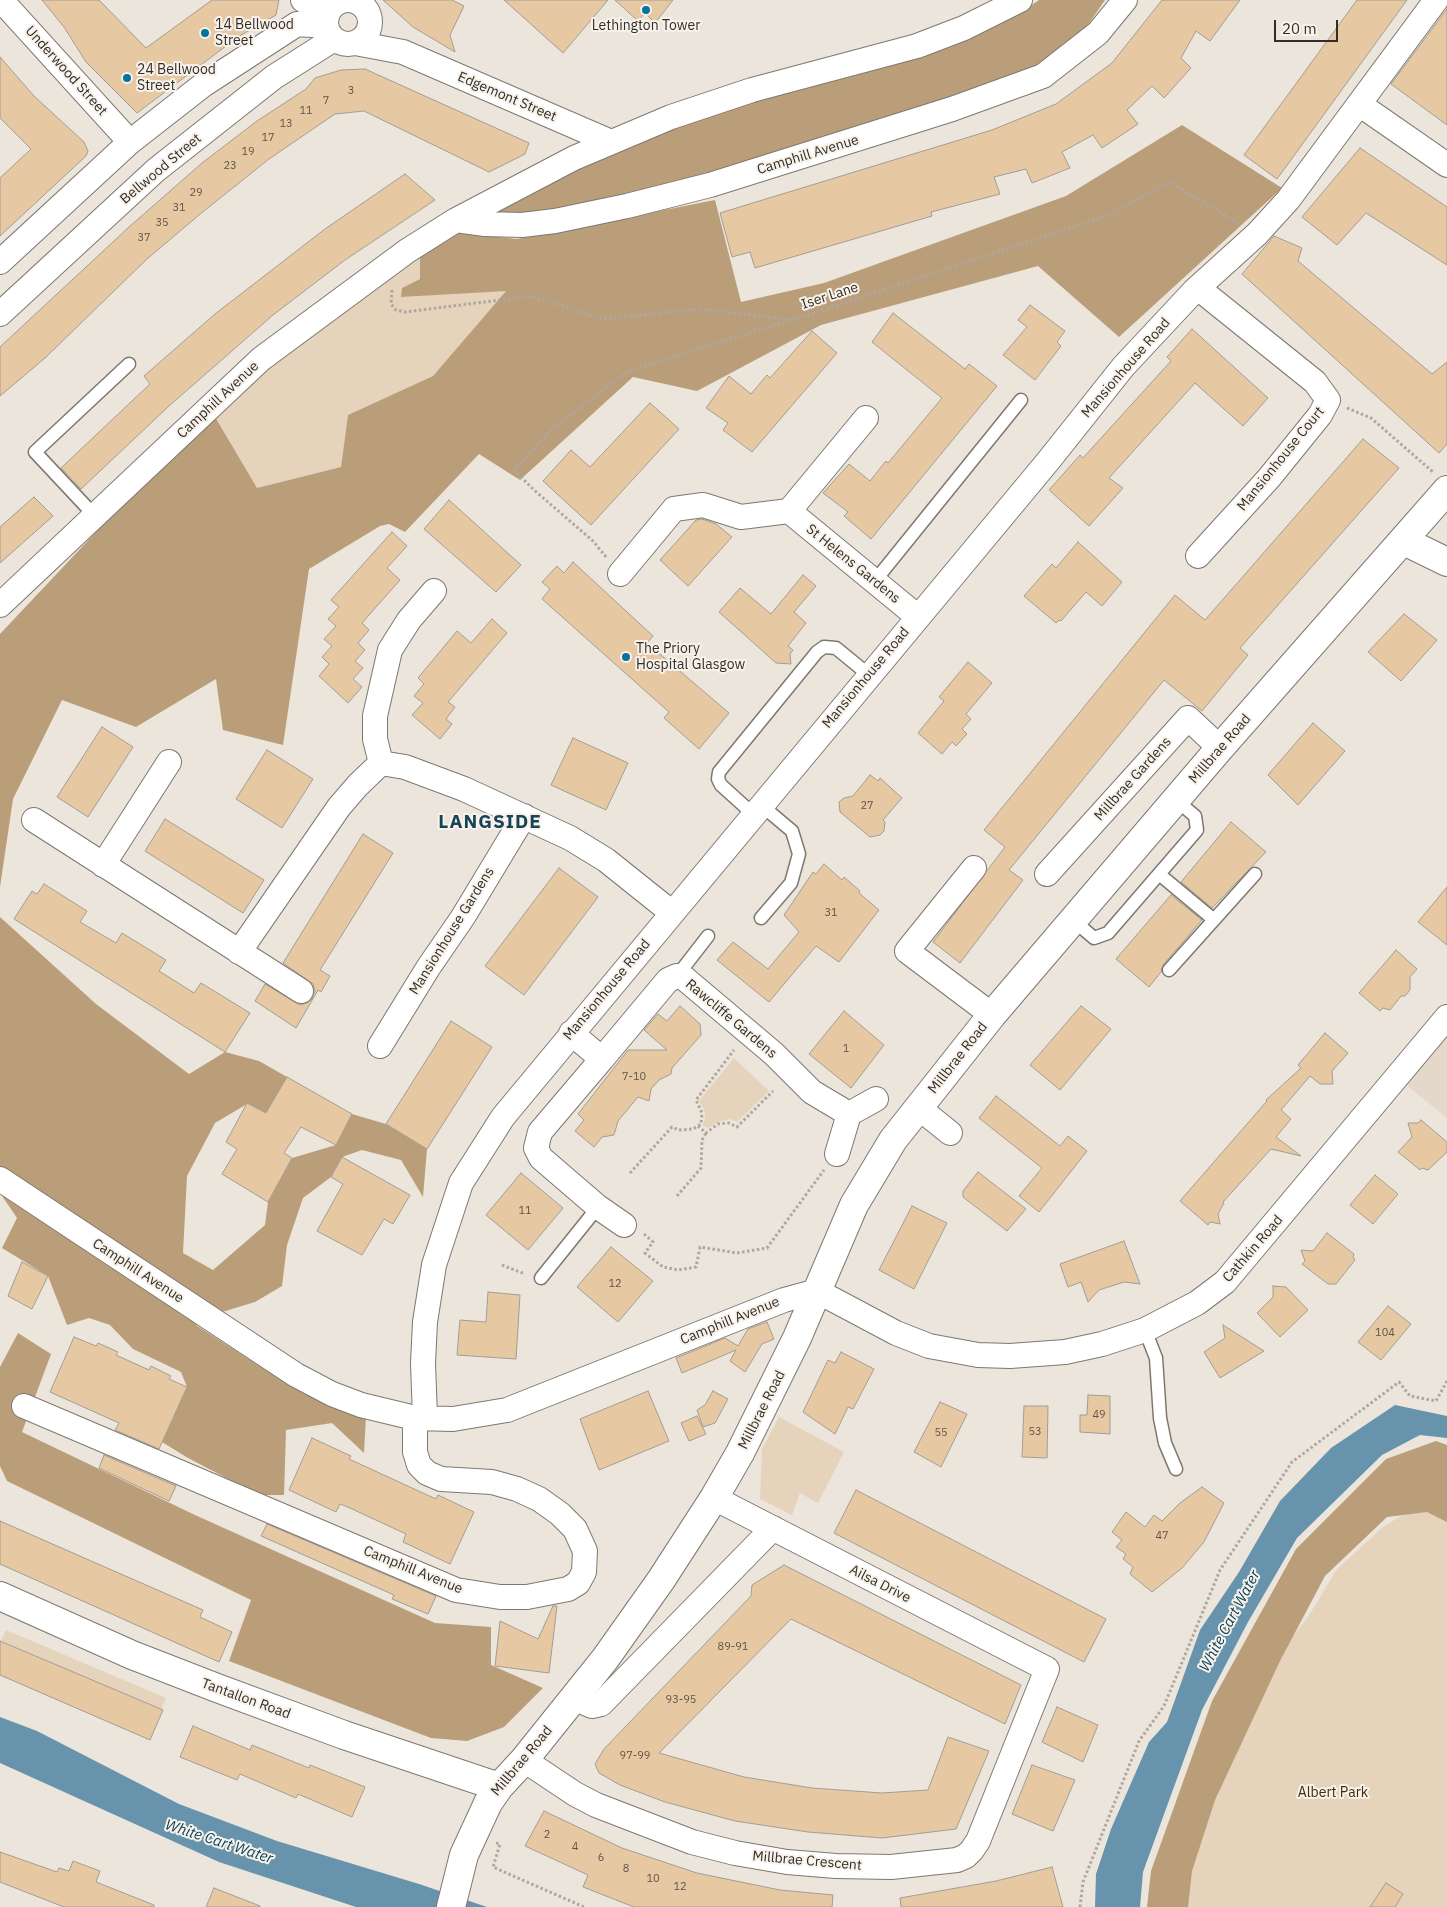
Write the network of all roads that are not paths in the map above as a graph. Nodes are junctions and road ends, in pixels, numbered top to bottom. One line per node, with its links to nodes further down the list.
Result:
1 (1, 0): 11 (street, Underwood Street)
2 (303, 0): 8 (street, Edgemont Street)
3 (352, 0): 7 (street); 8 (street)
4 (1020, 0): 12 (street, Camphill Avenue)
5 (1125, 0): 14 (street, Camphill Avenue)
6 (1436, 0): 10 (street, Mansionhouse Road)
7 (370, 22): 8 (street); 9 (street, Edgemont Street)
8 (336, 31): 9 (street, Edgemont Street); 11 (street); 17 (street, Bellwood Street)
9 (403, 52): 12 (street, Edgemont Street)
10 (1359, 104): 13 (street); 16 (street, Mansionhouse Road)
11 (130, 142): 15 (street)
12 (611, 142): 14 (street, Camphill Avenue)
13 (1447, 165)
14 (456, 220): 23 (street, Camphill Avenue)
15 (0, 262)
16 (1198, 288): 25 (street, Mansionhouse Court); 31 (street, Mansionhouse Road)
17 (0, 314)
18 (130, 364): 23 (lane)
19 (1020, 400): 28 (lane)
20 (866, 418): 22 (street)
21 (1444, 484): 24 (street, Millbrae Road)
22 (789, 512): 27 (street); 28 (street, St Helens Gardens)
23 (94, 515): 30 (street, Camphill Avenue)
24 (1404, 541): 26 (street); 33 (street, Millbrae Road)
25 (1198, 556)
26 (1447, 562)
27 (620, 574)
28 (874, 582): 31 (street, St Helens Gardens)
29 (434, 591): 35 (street)
30 (0, 605)
31 (918, 617): 32 (street, Mansionhouse Road)
32 (869, 675): 37 (street, Mansionhouse Road); 37 (lane)
33 (1220, 748): 36 (street, Millbrae Road); 42 (street, Millbrae Gardens)
34 (169, 762): 40 (street)
35 (381, 763): 38 (street); 50 (street)
36 (1176, 800): 43 (lane); 48 (street, Millbrae Road)
37 (757, 809): 45 (street, Mansionhouse Road); 46 (lane)
38 (524, 816): 45 (street); 57 (street, Mansionhouse Gardens)
39 (34, 820): 40 (street)
40 (103, 865): 50 (street)
41 (974, 868): 54 (street)
42 (1047, 874)
43 (1159, 874): 47 (lane); 48 (lane)
44 (1255, 874): 47 (lane)
45 (671, 912): 56 (street, Mansionhouse Road)
46 (761, 918)
47 (1213, 919): 51 (lane)
48 (1073, 920): 54 (street, Millbrae Road)
49 (708, 936): 52 (lane)
50 (239, 952): 53 (street)
51 (1169, 970)
52 (677, 976): 58 (street, Rawcliffe Gardens); 61 (street, Rawcliffe Gardens)
53 (301, 991)
54 (992, 1015): 60 (street, Millbrae Road)
55 (1447, 1017): 69 (street, Cathkin Road)
56 (571, 1033): 58 (street); 71 (street, Mansionhouse Road)
57 (380, 1046)
58 (602, 1059): 65 (street, Rawcliffe Gardens)
59 (876, 1099): 61 (street)
60 (919, 1108): 62 (street); 68 (street, Millbrae Road)
61 (849, 1114): 63 (street)
62 (950, 1133)
63 (837, 1154)
64 (0, 1179): 71 (street, Camphill Avenue)
65 (598, 1207): 66 (street, Rawcliffe Gardens); 67 (lane)
66 (624, 1225)
67 (541, 1277)
68 (817, 1291): 69 (street, Cathkin Road); 71 (street, Camphill Avenue); 73 (street, Millbrae Road)
69 (1145, 1330): 72 (lane)
70 (24, 1406): 71 (street, Camphill Avenue)
71 (420, 1418)
72 (1176, 1469)
73 (714, 1498): 74 (street, Ailsa Drive); 77 (street, Millbrae Road)
74 (773, 1528): 76 (street, Ailsa Drive); 77 (street)
75 (0, 1596): 79 (street, Tantallon Road)
76 (1047, 1669): 78 (street, Millbrae Crescent)
77 (574, 1698): 78 (street, Millbrae Road)
78 (524, 1760): 79 (street, Millbrae Road)
79 (498, 1787): 80 (street, Millbrae Road)
80 (451, 1907)

